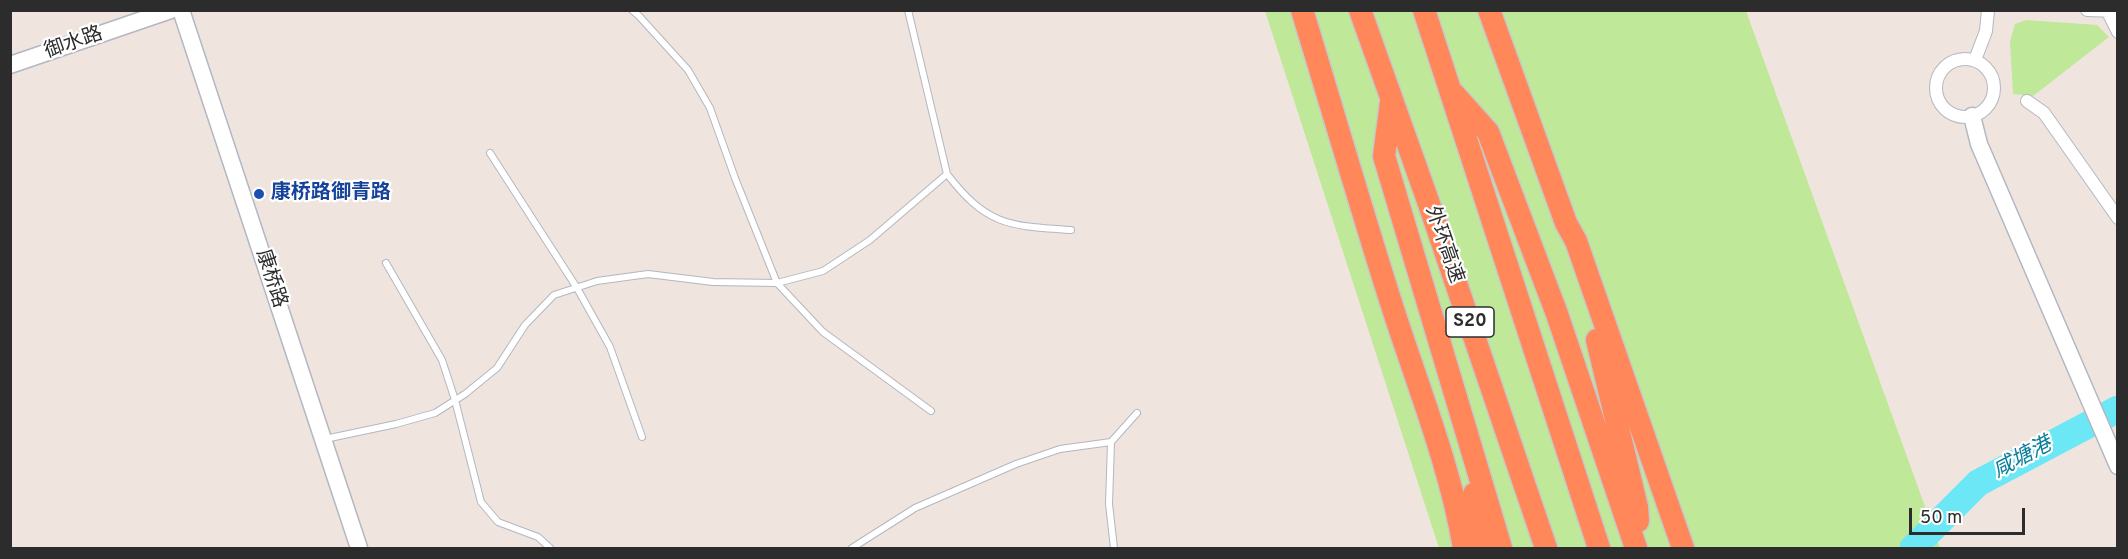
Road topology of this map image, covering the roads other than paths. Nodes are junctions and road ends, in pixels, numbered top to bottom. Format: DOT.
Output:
graph roads {
  1 [pos="171,10"];
  2 [pos="181,10"];
  3 [pos="632,10"];
  4 [pos="908,10"];
  5 [pos="1302,10"];
  6 [pos="1360,10"];
  7 [pos="1424,10"];
  8 [pos="1489,10"];
  9 [pos="1988,10"];
  10 [pos="2087,10"];
  11 [pos="2113,11"];
  12 [pos="2118,32"];
  13 [pos="1975,60"];
  14 [pos="10,65"];
  15 [pos="1449,88"];
  16 [pos="1391,97"];
  17 [pos="2027,101"];
  18 [pos="1972,116"];
  19 [pos="489,153"];
  20 [pos="947,174"];
  21 [pos="2118,218"];
  22 [pos="1566,222"];
  23 [pos="1071,230"];
  24 [pos="386,263"];
  25 [pos="777,283"];
  26 [pos="577,288"];
  27 [pos="455,400"];
  28 [pos="931,411"];
  29 [pos="1137,413"];
  30 [pos="642,436"];
  31 [pos="323,439"];
  32 [pos="1111,442"];
  33 [pos="1470,450"];
  34 [pos="2116,462"];
  35 [pos="1465,542"];
  36 [pos="359,549"];
  37 [pos="550,549"];
  38 [pos="852,549"];
  39 [pos="1114,549"];
  40 [pos="1479,549"];
  41 [pos="1501,549"];
  42 [pos="1546,549"];
  43 [pos="1599,549"];
  44 [pos="1637,549"];
  45 [pos="1683,549"];
  1 -- 14 [label="main road, 御水路"];
  2 -- 31 [label="main road, 康桥路"];
  3 -- 25 [label="lane"];
  4 -- 20 [label="lane"];
  5 -- 35 [label="highway"];
  6 -- 16 [label="highway, 外环高速 / S20"];
  7 -- 15 [label="highway, S20"];
  8 -- 22 [label="highway"];
  9 -- 13 [label="street"];
  10 -- 11 [label="street"];
  11 -- 12 [label="street"];
  13 -- 18 [label="street"];
  13 -- 18 [label="street"];
  15 -- 43 [label="highway, S20"];
  15 -- 44 [label="highway"];
  16 -- 33 [label="highway"];
  16 -- 42 [label="highway, 外环高速 / S20"];
  17 -- 21 [label="street"];
  18 -- 34 [label="main road"];
  19 -- 26 [label="lane"];
  20 -- 23 [label="lane"];
  20 -- 25 [label="lane"];
  22 -- 44 [label="highway"];
  22 -- 45 [label="highway"];
  24 -- 27 [label="lane"];
  25 -- 26 [label="lane"];
  25 -- 28 [label="lane"];
  26 -- 27 [label="lane"];
  26 -- 30 [label="lane"];
  27 -- 31 [label="lane"];
  27 -- 37 [label="lane"];
  29 -- 32 [label="lane"];
  31 -- 36 [label="main road, 康桥路"];
  32 -- 38 [label="lane"];
  32 -- 39 [label="lane"];
  33 -- 40 [label="highway"];
  33 -- 41 [label="highway"];
}
